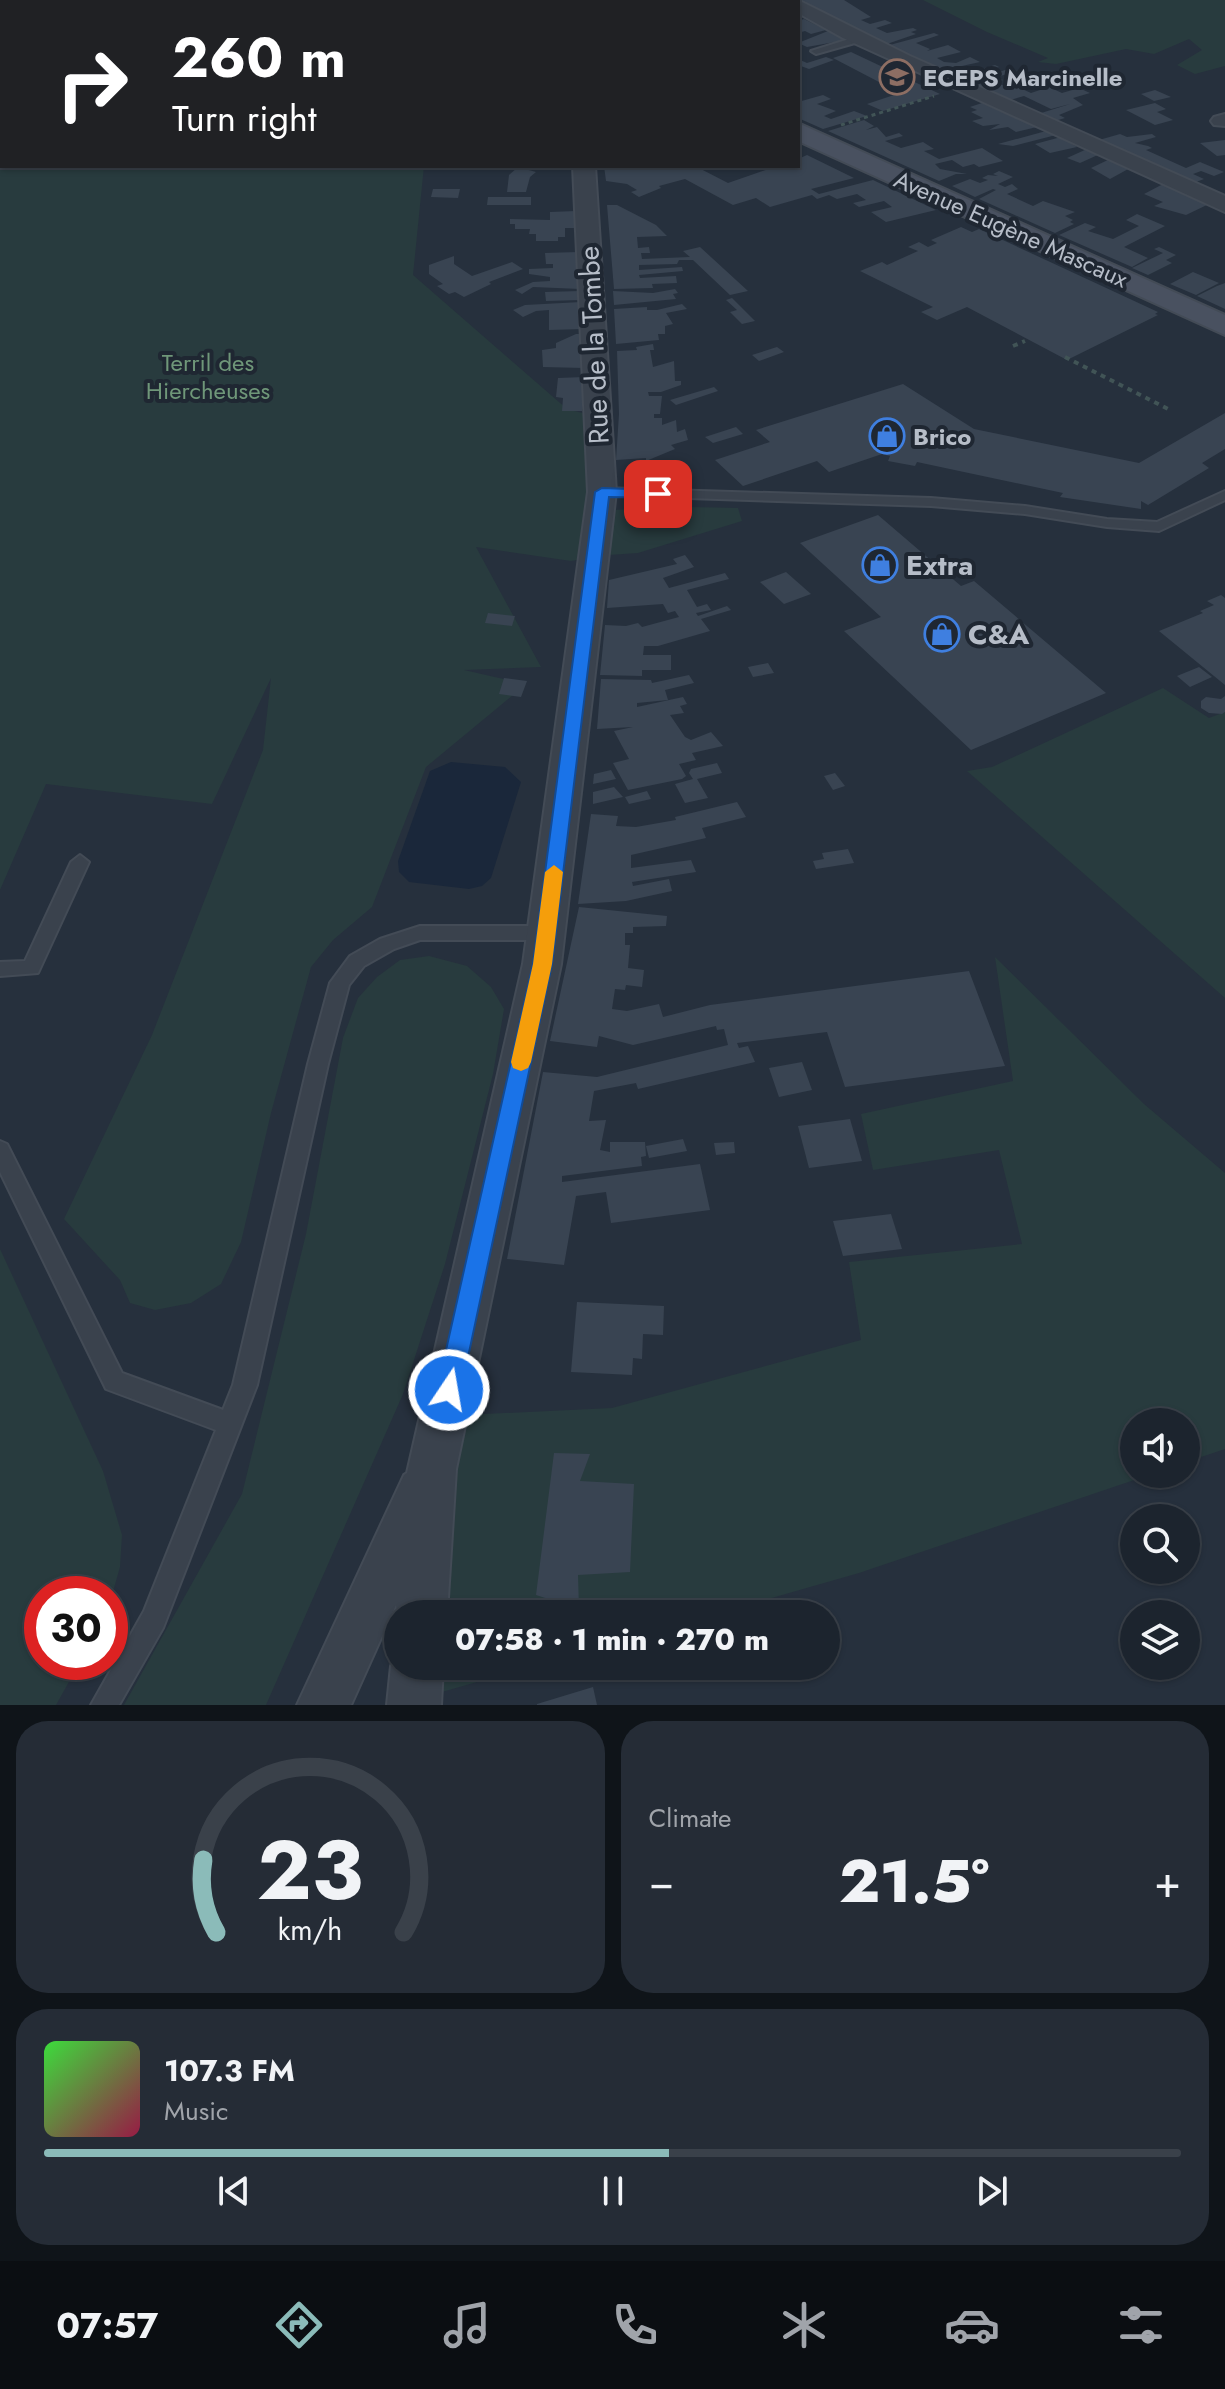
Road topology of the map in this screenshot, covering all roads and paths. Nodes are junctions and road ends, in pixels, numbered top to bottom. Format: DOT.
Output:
graph roads {
  1 [pos="800,7"];
  2 [pos="859,39"];
  3 [pos="816,51"];
  4 [pos="962,88"];
  5 [pos="802,133"];
  6 [pos="584,168"];
  7 [pos="1219,197"];
  8 [pos="1225,326"];
  9 [pos="1025,341"];
  10 [pos="1013,346"];
  11 [pos="1065,357"];
  12 [pos="1170,410"];
  13 [pos="602,492"];
  14 [pos="1225,495"];
  15 [pos="80,862"];
  16 [pos="546,933"];
  17 [pos="0,969"];
  18 [pos="0,1150"];
  19 [pos="230,1424"];
  20 [pos="432,1469"];
  21 [pos="422,1600"];
  22 [pos="416,1680"];
  23 [pos="104,1705"];
  24 [pos="324,1705"];
  25 [pos="414,1705"];
  1 -- 2 [label="street"];
  2 -- 3 [label="lane"];
  2 -- 4 [label="street"];
  4 -- 5 [label="path"];
  4 -- 7 [label="street"];
  5 -- 8 [label="main road, Avenue Eugène Mascaux"];
  6 -- 13 [label="street, Rue de la Tombe"];
  9 -- 10 [label="path"];
  11 -- 12 [label="path"];
  13 -- 14 [label="lane"];
  13 -- 16 [label="street, Rue de la Tombe"];
  15 -- 17 [label="lane"];
  16 -- 19 [label="lane"];
  16 -- 20 [label="street, Rue de la Tombe"];
  18 -- 19 [label="lane"];
  19 -- 23 [label="lane"];
  20 -- 21 [label="street, Rue de la Tombe"];
  20 -- 24 [label="street, Rue de la Tombe"];
  22 -- 25 [label="street"];
}
